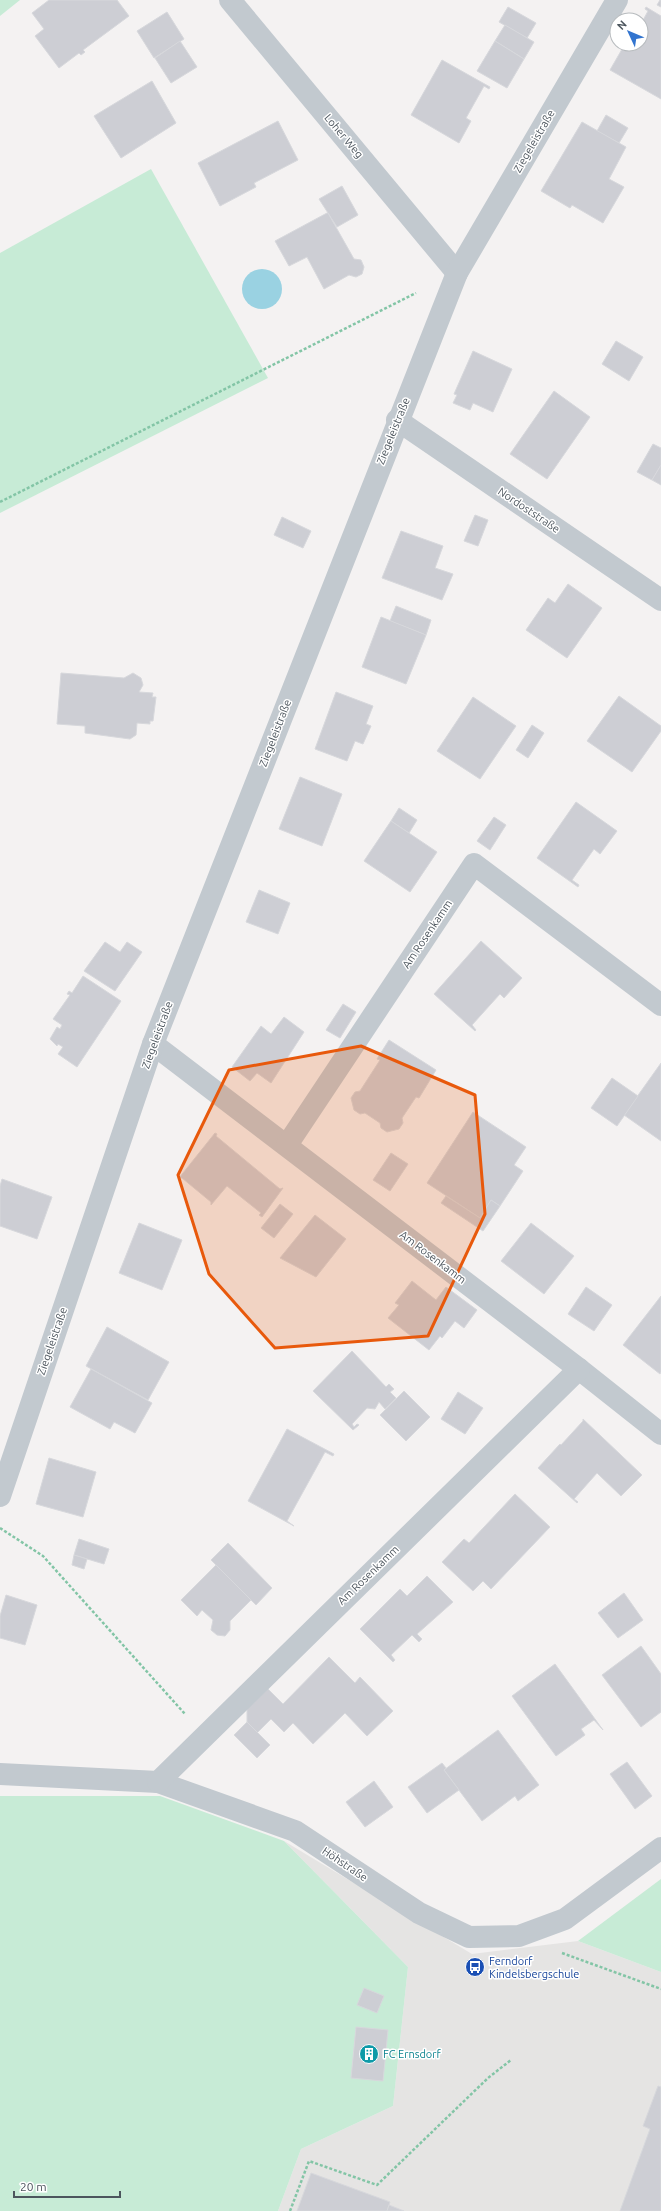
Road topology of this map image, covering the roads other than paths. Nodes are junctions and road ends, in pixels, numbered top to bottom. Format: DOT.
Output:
graph roads {
  1 [pos="230,0"];
  2 [pos="616,0"];
  3 [pos="457,273"];
  4 [pos="397,420"];
  5 [pos="661,600"];
  6 [pos="661,1005"];
  7 [pos="153,1044"];
  8 [pos="287,1145"];
  9 [pos="579,1369"];
  10 [pos="661,1434"];
  11 [pos="0,1496"];
  12 [pos="0,1774"];
  13 [pos="158,1782"];
  14 [pos="661,1848"];
  1 -- 3 [label="street, Loher Weg"];
  2 -- 3 [label="street, Ziegeleistraße"];
  3 -- 4 [label="street, Ziegeleistraße"];
  4 -- 5 [label="street, Nordoststraße"];
  4 -- 7 [label="street, Ziegeleistraße"];
  6 -- 8 [label="street, Am Rosenkamm"];
  7 -- 8 [label="street, Am Rosenkamm"];
  7 -- 11 [label="street, Ziegeleistraße"];
  8 -- 9 [label="street, Am Rosenkamm"];
  9 -- 10 [label="street, Am Rosenkamm"];
  9 -- 13 [label="street, Am Rosenkamm"];
  12 -- 13 [label="street, Höhstraße"];
  13 -- 14 [label="street, Höhstraße"];
}
